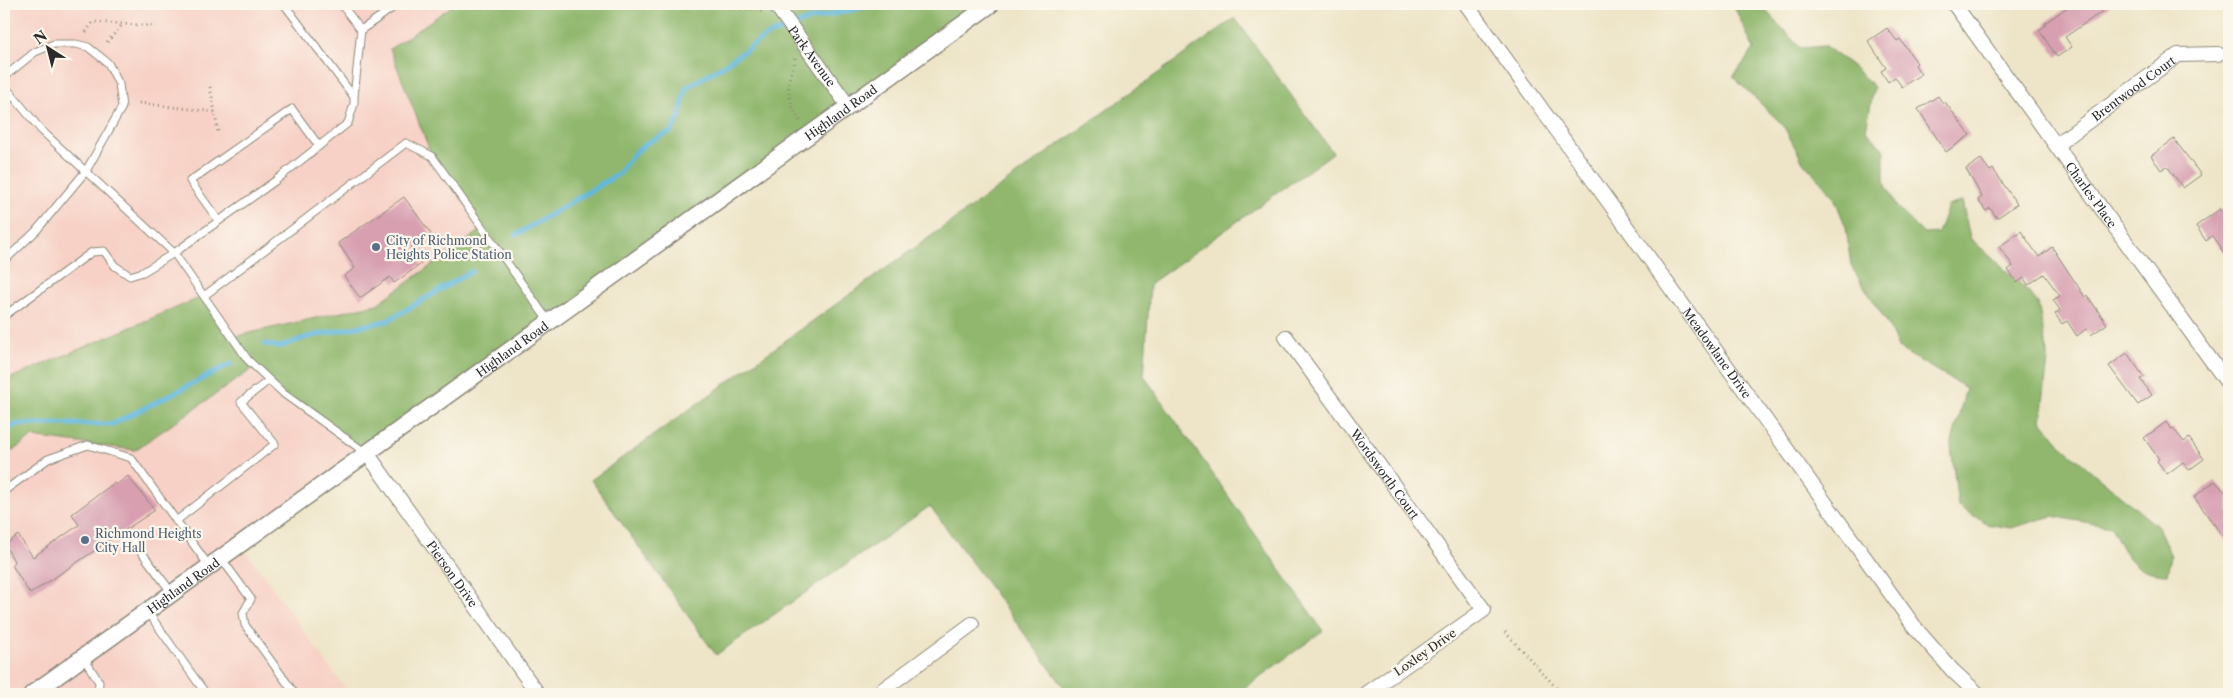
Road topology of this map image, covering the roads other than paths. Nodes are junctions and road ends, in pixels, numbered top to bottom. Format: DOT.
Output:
graph roads {
  1 [pos="284,4"];
  2 [pos="341,4"];
  3 [pos="398,4"];
  4 [pos="775,4"];
  5 [pos="991,4"];
  6 [pos="1466,4"];
  7 [pos="1954,4"];
  8 [pos="361,30"];
  9 [pos="2218,54"];
  10 [pos="4,77"];
  11 [pos="4,85"];
  12 [pos="354,97"];
  13 [pos="849,107"];
  14 [pos="2056,145"];
  15 [pos="319,146"];
  16 [pos="86,171"];
  17 [pos="218,220"];
  18 [pos="174,252"];
  19 [pos="4,261"];
  20 [pos="204,296"];
  21 [pos="4,316"];
  22 [pos="549,322"];
  23 [pos="1286,337"];
  24 [pos="269,380"];
  25 [pos="2229,385"];
  26 [pos="367,453"];
  27 [pos="4,490"];
  28 [pos="176,521"];
  29 [pos="131,538"];
  30 [pos="215,562"];
  31 [pos="172,593"];
  32 [pos="1484,610"];
  33 [pos="147,611"];
  34 [pos="972,624"];
  35 [pos="83,657"];
  36 [pos="32,694"];
  37 [pos="98,694"];
  38 [pos="206,694"];
  39 [pos="295,694"];
  40 [pos="538,694"];
  41 [pos="877,694"];
  42 [pos="1365,694"];
  43 [pos="1978,694"];
  1 -- 12 [label="lane"];
  2 -- 8 [label="lane"];
  3 -- 8 [label="lane"];
  4 -- 13 [label="street, Park Avenue"];
  5 -- 13 [label="street, Highland Road"];
  6 -- 43 [label="street, Meadowlane Drive"];
  7 -- 14 [label="street, Charles Place"];
  8 -- 12 [label="lane"];
  9 -- 14 [label="street, Brentwood Court"];
  10 -- 16 [label="lane"];
  11 -- 16 [label="lane"];
  12 -- 15 [label="lane"];
  13 -- 22 [label="street, Highland Road"];
  14 -- 25 [label="street, Charles Place"];
  15 -- 17 [label="lane"];
  15 -- 17 [label="lane"];
  16 -- 18 [label="lane"];
  16 -- 19 [label="lane"];
  17 -- 18 [label="lane"];
  18 -- 20 [label="lane"];
  18 -- 21 [label="lane"];
  20 -- 22 [label="lane"];
  20 -- 24 [label="lane"];
  22 -- 26 [label="street, Highland Road"];
  23 -- 32 [label="street, Wordsworth Court"];
  24 -- 26 [label="lane"];
  24 -- 28 [label="lane"];
  26 -- 30 [label="street, Highland Road"];
  26 -- 40 [label="street, Pierson Drive"];
  27 -- 28 [label="lane"];
  28 -- 30 [label="lane"];
  29 -- 31 [label="lane"];
  30 -- 31 [label="street, Highland Road"];
  30 -- 39 [label="lane"];
  31 -- 33 [label="street, Highland Road"];
  32 -- 42 [label="street, Loxley Drive"];
  33 -- 35 [label="street, Highland Road"];
  33 -- 38 [label="lane"];
  34 -- 41 [label="street"];
  35 -- 36 [label="street, Highland Road"];
  35 -- 37 [label="lane"];
}
